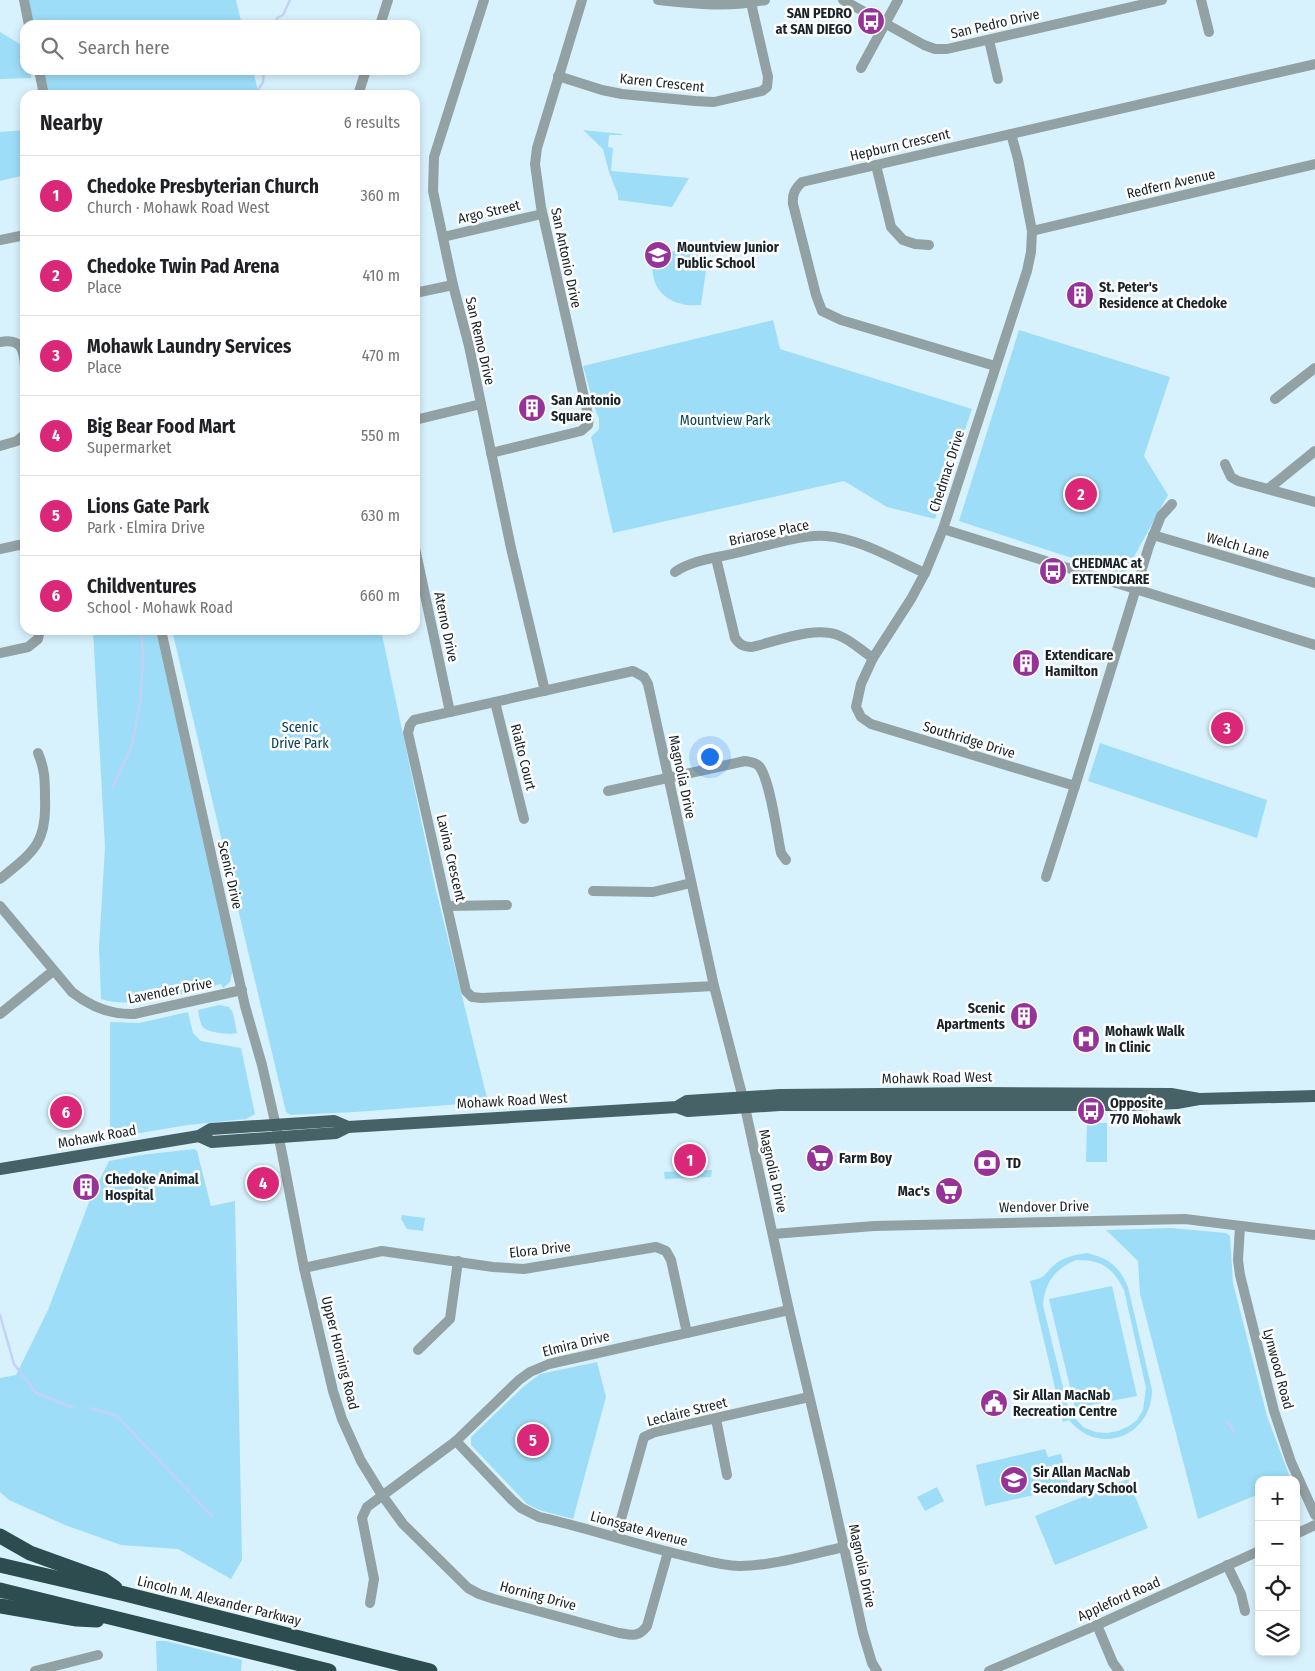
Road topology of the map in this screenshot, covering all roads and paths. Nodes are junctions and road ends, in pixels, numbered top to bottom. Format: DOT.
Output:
graph roads {
  1 [pos="24,0"];
  2 [pos="388,0"];
  3 [pos="484,0"];
  4 [pos="582,0"];
  5 [pos="658,0"];
  6 [pos="662,0"];
  7 [pos="765,0"];
  8 [pos="843,0"];
  9 [pos="898,0"];
  10 [pos="1162,0"];
  11 [pos="1201,0"];
  12 [pos="751,3"];
  13 [pos="28,20"];
  14 [pos="382,20"];
  15 [pos="885,23"];
  16 [pos="1209,32"];
  17 [pos="989,40"];
  18 [pos="1315,64"];
  19 [pos="861,68"];
  20 [pos="40,75"];
  21 [pos="364,75"];
  22 [pos="558,76"];
  23 [pos="998,79"];
  24 [pos="43,90"];
  25 [pos="360,90"];
  26 [pos="1011,134"];
  27 [pos="1315,164"];
  28 [pos="876,165"];
  29 [pos="542,214"];
  30 [pos="1032,230"];
  31 [pos="20,236"];
  32 [pos="443,236"];
  33 [pos="0,240"];
  34 [pos="929,245"];
  35 [pos="453,285"];
  36 [pos="420,292"];
  37 [pos="0,342"];
  38 [pos="20,347"];
  39 [pos="995,366"];
  40 [pos="1315,368"];
  41 [pos="1275,400"];
  42 [pos="481,404"];
  43 [pos="420,419"];
  44 [pos="20,438"];
  45 [pos="0,446"];
  46 [pos="1315,451"];
  47 [pos="492,453"];
  48 [pos="1225,464"];
  49 [pos="1268,489"];
  50 [pos="1315,502"];
  51 [pos="1172,504"];
  52 [pos="944,529"];
  53 [pos="1153,535"];
  54 [pos="20,545"];
  55 [pos="0,550"];
  56 [pos="716,558"];
  57 [pos="420,571"];
  58 [pos="675,572"];
  59 [pos="925,573"];
  60 [pos="1315,583"];
  61 [pos="1135,589"];
  62 [pos="39,635"];
  63 [pos="162,635"];
  64 [pos="1315,645"];
  65 [pos="0,654"];
  66 [pos="872,658"];
  67 [pos="644,677"];
  68 [pos="545,691"];
  69 [pos="495,702"];
  70 [pos="450,712"];
  71 [pos="38,753"];
  72 [pos="668,778"];
  73 [pos="1075,786"];
  74 [pos="608,791"];
  75 [pos="524,819"];
  76 [pos="786,860"];
  77 [pos="1046,878"];
  78 [pos="0,879"];
  79 [pos="691,883"];
  80 [pos="593,891"];
  81 [pos="0,906"];
  82 [pos="448,906"];
  83 [pos="508,906"];
  84 [pos="53,971"];
  85 [pos="714,986"];
  86 [pos="242,990"];
  87 [pos="0,1014"];
  88 [pos="981,1093"];
  89 [pos="1313,1097"];
  90 [pos="1199,1099"];
  91 [pos="744,1103"];
  92 [pos="965,1106"];
  93 [pos="275,1124"];
  94 [pos="348,1127"];
  95 [pos="199,1136"];
  96 [pos="278,1137"];
  97 [pos="0,1169"];
  98 [pos="1240,1226"];
  99 [pos="773,1234"];
  100 [pos="1315,1235"];
  101 [pos="458,1261"];
  102 [pos="304,1268"];
  103 [pos="789,1310"];
  104 [pos="687,1332"];
  105 [pos="418,1350"];
  106 [pos="809,1397"];
  107 [pos="716,1418"];
  108 [pos="456,1441"];
  109 [pos="728,1475"];
  110 [pos="382,1495"];
  111 [pos="1315,1515"];
  112 [pos="1315,1525"];
  113 [pos="1300,1532"];
  114 [pos="0,1536"];
  115 [pos="616,1537"];
  116 [pos="844,1547"];
  117 [pos="668,1552"];
  118 [pos="1255,1553"];
  119 [pos="0,1565"];
  120 [pos="1227,1565"];
  121 [pos="0,1590"];
  122 [pos="125,1594"];
  123 [pos="370,1603"];
  124 [pos="0,1606"];
  125 [pos="1245,1611"];
  126 [pos="130,1622"];
  127 [pos="1098,1625"];
  128 [pos="98,1655"];
  129 [pos="35,1671"];
  130 [pos="329,1671"];
  131 [pos="430,1671"];
  132 [pos="877,1671"];
  133 [pos="989,1671"];
  134 [pos="1119,1671"];
  1 -- 13 [label="street"];
  2 -- 14 [label="street"];
  3 -- 32 [label="street, San Remo Drive"];
  4 -- 22 [label="street, San Antonio Drive"];
  5 -- 6 [label="street"];
  6 -- 12 [label="street"];
  7 -- 12 [label="street"];
  8 -- 15 [label="street, San Pedro Drive"];
  9 -- 15 [label="street"];
  10 -- 17 [label="street, San Pedro Drive"];
  11 -- 16 [label="street"];
  12 -- 22 [label="street, Karen Crescent"];
  15 -- 17 [label="street, San Pedro Drive"];
  15 -- 19 [label="street"];
  17 -- 23 [label="street"];
  18 -- 26 [label="street, Hepburn Crescent"];
  20 -- 24 [label="street"];
  21 -- 25 [label="street"];
  22 -- 29 [label="street, San Antonio Drive"];
  26 -- 28 [label="street, Hepburn Crescent"];
  26 -- 30 [label="street, Chedmac Drive"];
  27 -- 30 [label="street, Redfern Avenue"];
  28 -- 34 [label="street"];
  28 -- 39 [label="street, Hepburn Crescent"];
  29 -- 32 [label="street, Argo Street"];
  29 -- 47 [label="street, San Antonio Drive"];
  30 -- 39 [label="street, Chedmac Drive"];
  31 -- 33 [label="street"];
  32 -- 35 [label="street, San Remo Drive"];
  35 -- 36 [label="street"];
  35 -- 42 [label="street, San Remo Drive"];
  37 -- 38 [label="street"];
  39 -- 52 [label="street, Chedmac Drive"];
  40 -- 41 [label="street"];
  42 -- 43 [label="street"];
  42 -- 47 [label="street, San Remo Drive"];
  44 -- 45 [label="street"];
  46 -- 49 [label="street"];
  47 -- 68 [label="street, San Remo Drive"];
  48 -- 49 [label="street"];
  49 -- 50 [label="street"];
  51 -- 53 [label="street"];
  52 -- 59 [label="street, Southridge Drive"];
  52 -- 61 [label="street, Chedmac Drive"];
  53 -- 60 [label="street, Welch Lane"];
  53 -- 61 [label="street"];
  54 -- 55 [label="street"];
  56 -- 58 [label="street, Briarose Place"];
  56 -- 59 [label="street, Briarose Place"];
  56 -- 66 [label="street"];
  57 -- 70 [label="street, Aterno Drive"];
  59 -- 66 [label="street, Southridge Drive"];
  61 -- 64 [label="street, Chedmac Drive"];
  61 -- 73 [label="street"];
  62 -- 65 [label="street"];
  63 -- 86 [label="street, Scenic Drive"];
  66 -- 73 [label="street, Southridge Drive"];
  67 -- 68 [label="street, Lavina Crescent"];
  67 -- 72 [label="street, Magnolia Drive"];
  68 -- 69 [label="street, Lavina Crescent"];
  69 -- 70 [label="street, Lavina Crescent"];
  69 -- 75 [label="street, Rialto Court"];
  70 -- 82 [label="street, Lavina Crescent"];
  71 -- 78 [label="street"];
  72 -- 74 [label="street"];
  72 -- 76 [label="street"];
  72 -- 79 [label="street, Magnolia Drive"];
  73 -- 77 [label="street"];
  79 -- 80 [label="street"];
  79 -- 85 [label="street, Magnolia Drive"];
  81 -- 84 [label="street, Lavender Drive"];
  82 -- 83 [label="street"];
  82 -- 85 [label="street, Lavina Crescent"];
  84 -- 86 [label="street, Lavender Drive"];
  84 -- 87 [label="street"];
  85 -- 91 [label="street, Magnolia Drive"];
  86 -- 93 [label="street, Scenic Drive"];
  88 -- 90 [label="main road, Mohawk Road West"];
  88 -- 91 [label="main road, Mohawk Road West"];
  88 -- 92 [label="main road"];
  89 -- 90 [label="main road, Mohawk Road West"];
  90 -- 92 [label="main road, Mohawk Road West"];
  91 -- 92 [label="main road, Mohawk Road West"];
  91 -- 94 [label="main road, Mohawk Road West"];
  91 -- 99 [label="street, Magnolia Drive"];
  93 -- 94 [label="main road, Mohawk Road West"];
  93 -- 95 [label="main road, Mohawk Road"];
  93 -- 96 [label="street, Upper Horning Road"];
  94 -- 96 [label="main road, Mohawk Road West"];
  95 -- 96 [label="main road, Mohawk Road"];
  95 -- 97 [label="main road, Mohawk Road"];
  96 -- 102 [label="street, Upper Horning Road"];
  98 -- 99 [label="street, Wendover Drive"];
  98 -- 100 [label="street, Wendover Drive"];
  98 -- 111 [label="street, Lynwood Road"];
  99 -- 103 [label="street, Magnolia Drive"];
  101 -- 102 [label="street, Elora Drive"];
  101 -- 104 [label="street, Elora Drive"];
  101 -- 105 [label="street"];
  102 -- 110 [label="street, Upper Horning Road"];
  103 -- 104 [label="street, Elmira Drive"];
  103 -- 106 [label="street, Magnolia Drive"];
  104 -- 108 [label="street, Elmira Drive"];
  106 -- 107 [label="street, Leclaire Street"];
  106 -- 116 [label="street, Magnolia Drive"];
  107 -- 109 [label="street"];
  107 -- 115 [label="street, Leclaire Street"];
  108 -- 110 [label="street, Elmira Drive"];
  108 -- 115 [label="street, Lionsgate Avenue"];
  110 -- 117 [label="street, Horning Drive"];
  110 -- 123 [label="street"];
  112 -- 113 [label="street"];
  114 -- 122 [label="highway"];
  115 -- 117 [label="street, Lionsgate Avenue"];
  116 -- 117 [label="street, Lionsgate Avenue"];
  116 -- 132 [label="street, Magnolia Drive"];
  118 -- 120 [label="street, Appleford Road"];
  119 -- 122 [label="highway, Lincoln M. Alexander Parkway"];
  120 -- 125 [label="street"];
  120 -- 127 [label="street, Appleford Road"];
  121 -- 126 [label="highway"];
  122 -- 131 [label="highway, Lincoln M. Alexander Parkway"];
  124 -- 126 [label="highway"];
  126 -- 130 [label="highway"];
  127 -- 133 [label="street, Appleford Road"];
  127 -- 134 [label="street"];
  128 -- 129 [label="street"];
}
